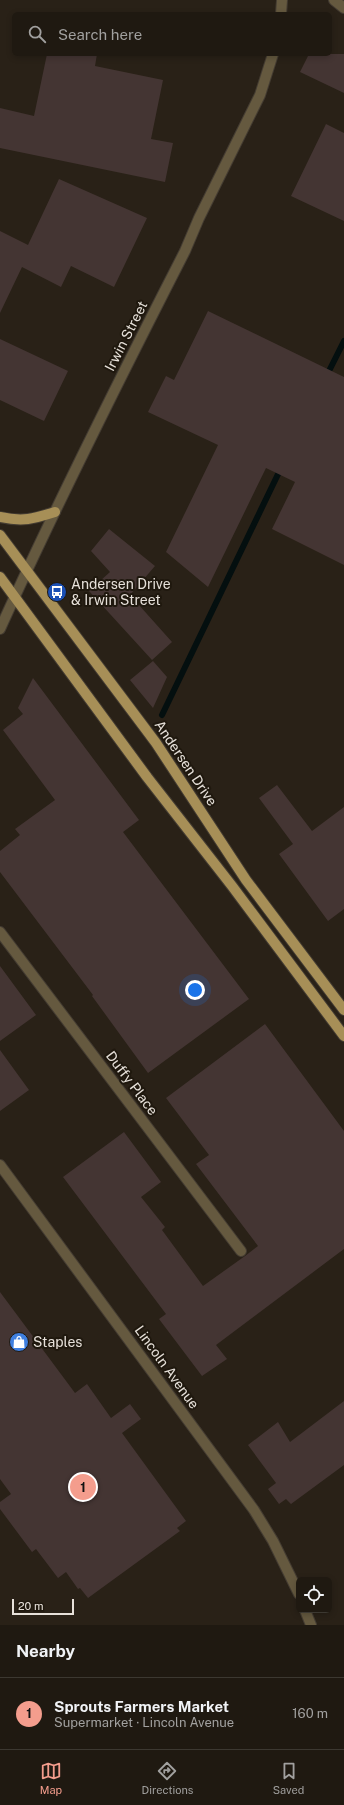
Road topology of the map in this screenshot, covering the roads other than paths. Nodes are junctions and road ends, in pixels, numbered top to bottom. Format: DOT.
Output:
graph roads {
  1 [pos="282,0"];
  2 [pos="334,0"];
  3 [pos="344,8"];
  4 [pos="281,12"];
  5 [pos="272,56"];
  6 [pos="55,512"];
  7 [pos="0,517"];
  8 [pos="0,535"];
  9 [pos="26,570"];
  10 [pos="0,577"];
  11 [pos="15,596"];
  12 [pos="0,629"];
  13 [pos="0,932"];
  14 [pos="344,1010"];
  15 [pos="344,1036"];
  16 [pos="0,1165"];
  17 [pos="241,1251"];
  18 [pos="296,1588"];
  19 [pos="306,1613"];
  20 [pos="310,1624"];
  1 -- 4 [label="street"];
  2 -- 3 [label="street"];
  5 -- 6 [label="street, Irwin Street"];
  6 -- 7 [label="main road"];
  6 -- 9 [label="street, Irwin Street"];
  8 -- 9 [label="main road, Andersen Drive"];
  9 -- 11 [label="street, Irwin Street"];
  9 -- 14 [label="main road, Andersen Drive"];
  10 -- 11 [label="main road"];
  11 -- 12 [label="street, Irwin Street"];
  11 -- 15 [label="main road"];
  13 -- 17 [label="street, Duffy Place"];
  16 -- 18 [label="street, Lincoln Avenue"];
  19 -- 20 [label="street"];
}
